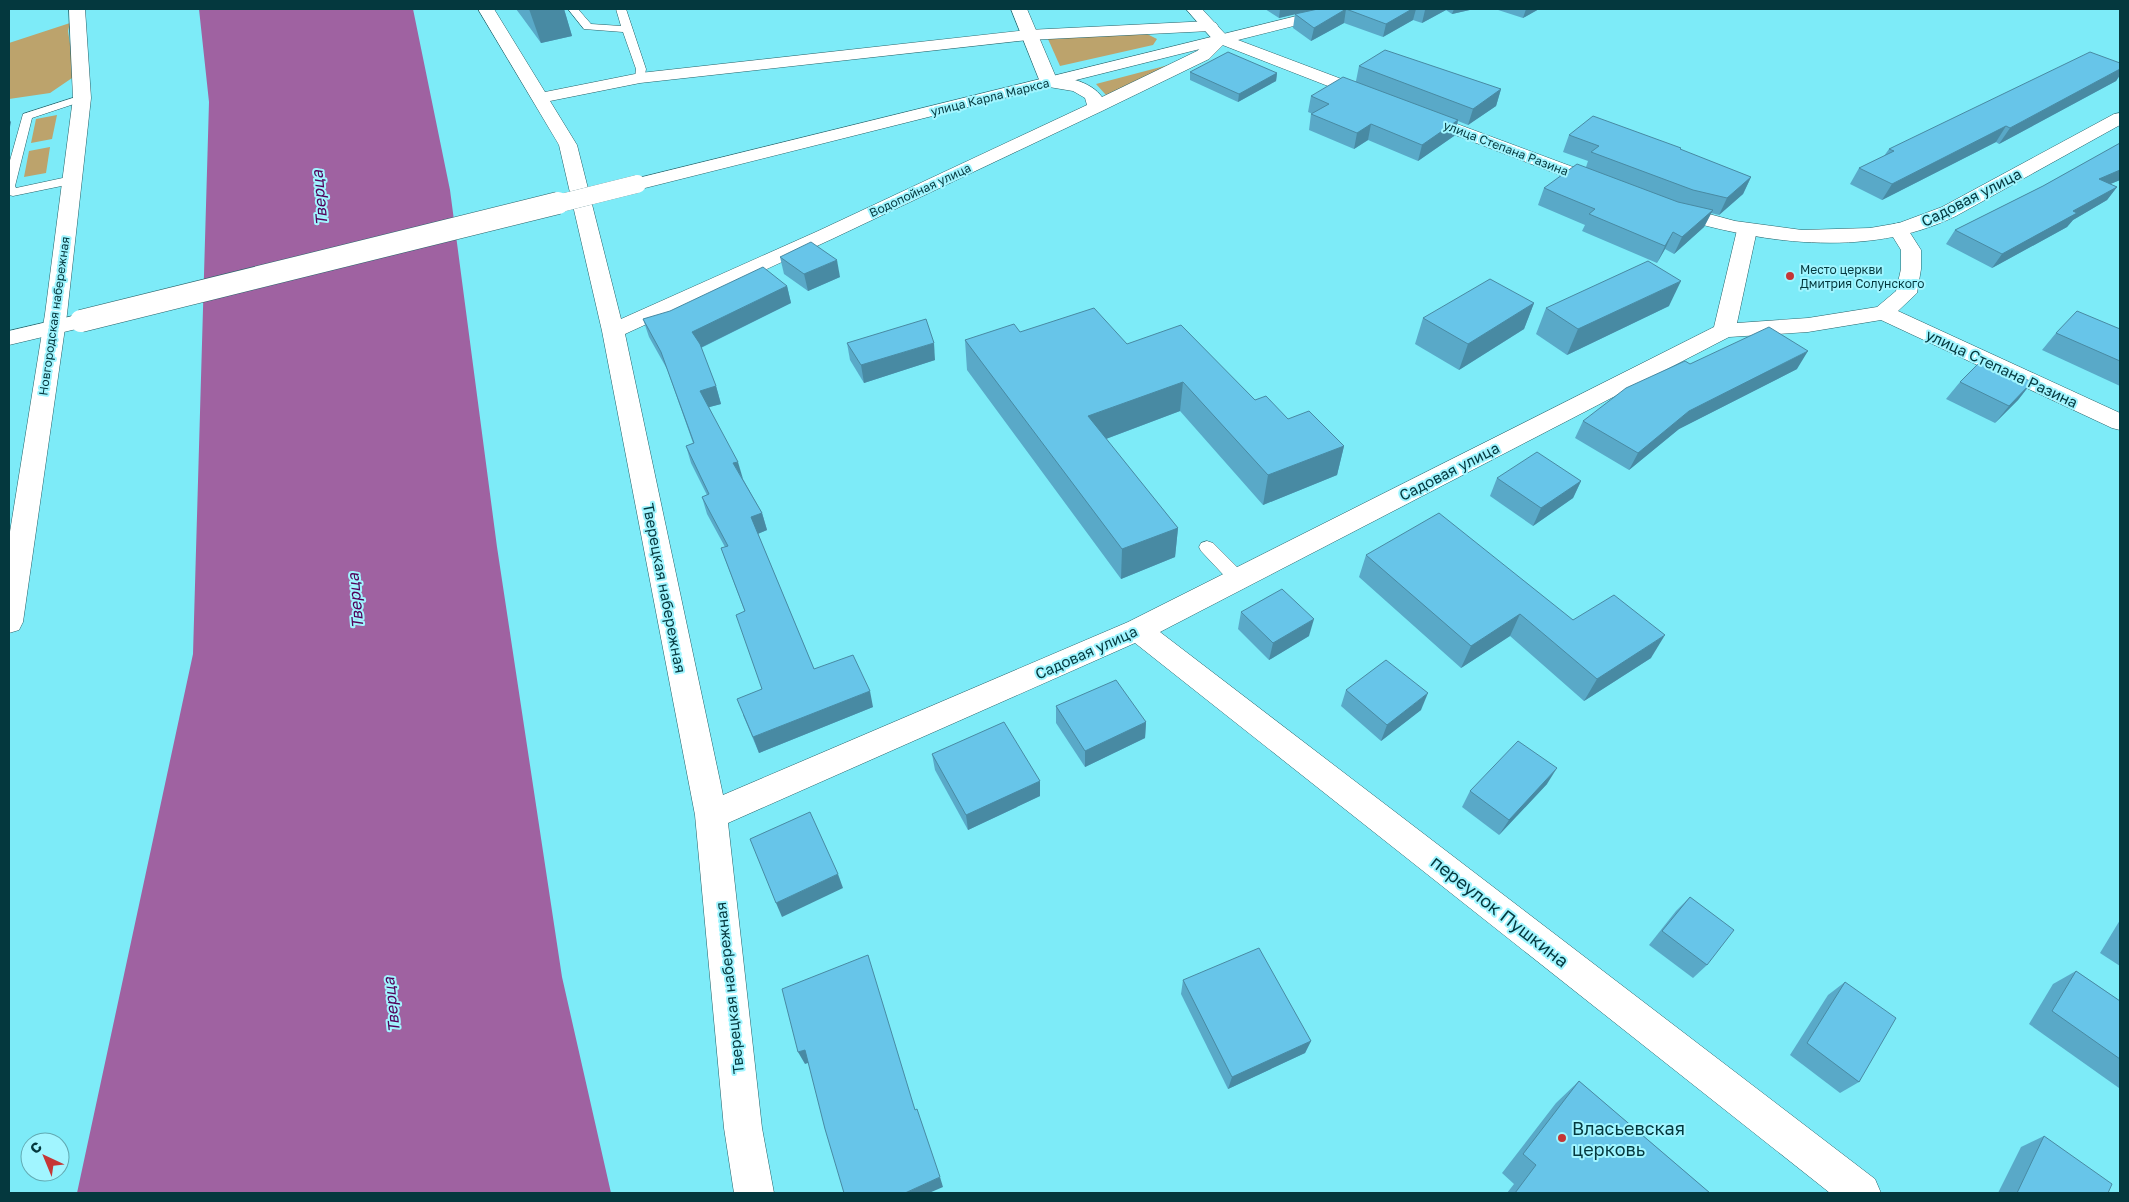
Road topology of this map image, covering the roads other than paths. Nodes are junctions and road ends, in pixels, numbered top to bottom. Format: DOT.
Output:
graph roads {
  1 [pos="77,9"];
  2 [pos="486,9"];
  3 [pos="573,9"];
  4 [pos="621,9"];
  5 [pos="1019,9"];
  6 [pos="1194,9"];
  7 [pos="1343,9"];
  8 [pos="628,29"];
  9 [pos="1216,32"];
  10 [pos="1028,35"];
  11 [pos="640,78"];
  12 [pos="1049,82"];
  13 [pos="82,98"];
  14 [pos="540,98"];
  15 [pos="1388,103"];
  16 [pos="1096,107"];
  17 [pos="1407,110"];
  18 [pos="2120,118"];
  19 [pos="72,180"];
  20 [pos="1620,191"];
  21 [pos="1657,205"];
  22 [pos="1898,229"];
  23 [pos="1747,230"];
  24 [pos="1884,313"];
  25 [pos="53,327"];
  26 [pos="613,331"];
  27 [pos="1724,331"];
  28 [pos="9,338"];
  29 [pos="2120,422"];
  30 [pos="1208,547"];
  31 [pos="1238,579"];
  32 [pos="9,622"];
  33 [pos="1138,630"];
  34 [pos="711,814"];
  35 [pos="754,1193"];
  36 [pos="1861,1193"];
  1 -- 13 [label="street, Новгородская набережная"];
  2 -- 14 [label="street, Тверецкая набережная"];
  3 -- 8 [label="lane"];
  4 -- 8 [label="lane"];
  5 -- 10 [label="street"];
  6 -- 9 [label="street"];
  7 -- 9 [label="street, улица Карла Маркса"];
  8 -- 11 [label="lane"];
  9 -- 10 [label="street, улица Карла Маркса"];
  9 -- 12 [label="street, улица Карла Маркса"];
  9 -- 15 [label="street"];
  9 -- 16 [label="street, Водопойная улица"];
  10 -- 11 [label="street, улица Карла Маркса"];
  10 -- 12 [label="street"];
  11 -- 14 [label="street, улица Карла Маркса"];
  12 -- 16 [label="street"];
  12 -- 25 [label="street, улица Карла Маркса, bridge"];
  13 -- 19 [label="street, Новгородская набережная"];
  13 -- 19 [label="lane"];
  14 -- 26 [label="street, Тверецкая набережная"];
  16 -- 26 [label="street, Водопойная улица"];
  17 -- 20 [label="street, улица Степана Разина"];
  18 -- 22 [label="street, Садовая улица"];
  19 -- 25 [label="street, Новгородская набережная"];
  21 -- 23 [label="street"];
  22 -- 23 [label="street, Садовая улица"];
  22 -- 24 [label="street"];
  23 -- 27 [label="street"];
  24 -- 27 [label="street"];
  24 -- 29 [label="street, улица Степана Разина"];
  25 -- 28 [label="street, улица Карла Маркса"];
  25 -- 32 [label="street, Новгородская набережная"];
  26 -- 34 [label="street, Тверецкая набережная"];
  27 -- 31 [label="street, Садовая улица"];
  30 -- 31 [label="lane"];
  31 -- 33 [label="street, Садовая улица"];
  33 -- 34 [label="street, Садовая улица"];
  33 -- 36 [label="street, переулок Пушкина"];
  34 -- 35 [label="street, Тверецкая набережная"];
}
